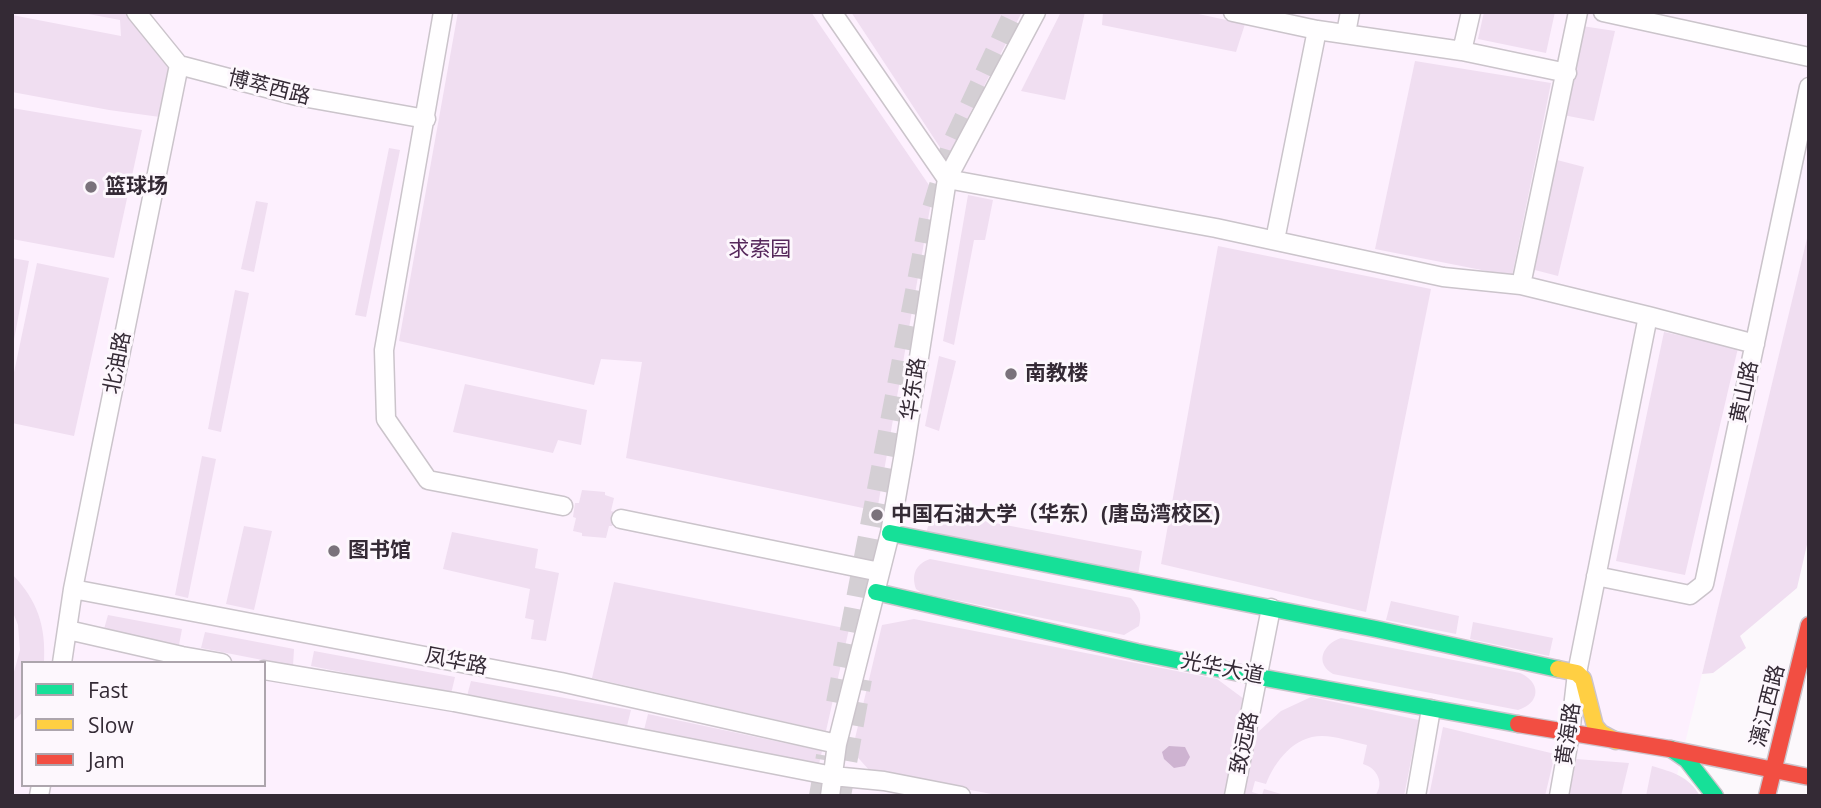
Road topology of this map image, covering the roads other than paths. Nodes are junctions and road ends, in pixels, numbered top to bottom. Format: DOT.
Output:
graph roads {
  1 [pos="136,12"];
  2 [pos="443,12"];
  3 [pos="832,12"];
  4 [pos="1036,12"];
  5 [pos="1233,12"];
  6 [pos="1350,12"];
  7 [pos="1471,12"];
  8 [pos="1578,12"];
  9 [pos="1603,12"];
  10 [pos="1317,30"];
  11 [pos="1346,33"];
  12 [pos="1462,51"];
  13 [pos="1809,57"];
  14 [pos="179,65"];
  15 [pos="1567,72"];
  16 [pos="1809,87"];
  17 [pos="426,119"];
  18 [pos="947,179"];
  19 [pos="1275,240"];
  20 [pos="1521,285"];
  21 [pos="1648,316"];
  22 [pos="1755,344"];
  23 [pos="563,506"];
  24 [pos="621,519"];
  25 [pos="890,533"];
  26 [pos="880,572"];
  27 [pos="1596,576"];
  28 [pos="74,589"];
  29 [pos="876,592"];
  30 [pos="1272,608"];
  31 [pos="1809,625"];
  32 [pos="68,630"];
  33 [pos="62,661"];
  34 [pos="211,661"];
  35 [pos="266,670"];
  36 [pos="1577,673"];
  37 [pos="1259,677"];
  38 [pos="1431,709"];
  39 [pos="1570,734"];
  40 [pos="1616,741"];
  41 [pos="837,744"];
  42 [pos="1670,749"];
  43 [pos="1774,769"];
  44 [pos="833,776"];
  45 [pos="1809,777"];
  46 [pos="830,796"];
  47 [pos="961,796"];
  48 [pos="1234,796"];
  49 [pos="1416,796"];
  50 [pos="1559,796"];
  51 [pos="1715,796"];
  52 [pos="1767,796"];
  1 -- 14 [label="street"];
  2 -- 17 [label="street"];
  3 -- 18 [label="street"];
  4 -- 18 [label="street, 华东路"];
  5 -- 10 [label="street"];
  6 -- 11 [label="street"];
  7 -- 12 [label="street"];
  8 -- 15 [label="street"];
  9 -- 13 [label="street"];
  10 -- 11 [label="street"];
  10 -- 19 [label="street"];
  11 -- 12 [label="street"];
  12 -- 15 [label="street"];
  14 -- 17 [label="street, 博萃西路"];
  14 -- 28 [label="street, 北油路"];
  15 -- 20 [label="street"];
  16 -- 22 [label="street, 黄山路"];
  17 -- 23 [label="street"];
  18 -- 19 [label="street"];
  18 -- 25 [label="street, 华东路"];
  19 -- 20 [label="street"];
  20 -- 21 [label="street"];
  21 -- 22 [label="street"];
  21 -- 27 [label="street, 黄海路"];
  22 -- 27 [label="street, 黄山路"];
  24 -- 26 [label="street"];
  25 -- 26 [label="street, 华东路"];
  25 -- 30 [label="street"];
  26 -- 29 [label="street, 华东路"];
  27 -- 36 [label="street, 黄海路"];
  28 -- 32 [label="street, 北油路"];
  28 -- 41 [label="street, 凤华路"];
  29 -- 37 [label="street, 光华大道"];
  29 -- 41 [label="street, 华东路"];
  30 -- 36 [label="street"];
  30 -- 37 [label="street, 致远路"];
  31 -- 43 [label="street, 漓江西路"];
  32 -- 33 [label="street, 北油路"];
  32 -- 34 [label="street"];
  35 -- 44 [label="street, 凤华路"];
  36 -- 39 [label="street, 黄海路"];
  36 -- 40 [label="street"];
  37 -- 38 [label="street, 光华大道"];
  37 -- 48 [label="street, 致远路"];
  38 -- 39 [label="street, 光华大道"];
  38 -- 49 [label="street"];
  39 -- 40 [label="street, 光华大道"];
  39 -- 50 [label="street, 黄海路"];
  40 -- 42 [label="street, 光华大道"];
  41 -- 44 [label="street, 华东路"];
  42 -- 43 [label="street, 光华大道"];
  42 -- 51 [label="street"];
  43 -- 45 [label="street, 光华大道"];
  43 -- 52 [label="street, 漓江西路"];
  44 -- 46 [label="street, 华东路"];
  44 -- 47 [label="street, 凤华路"];
}
